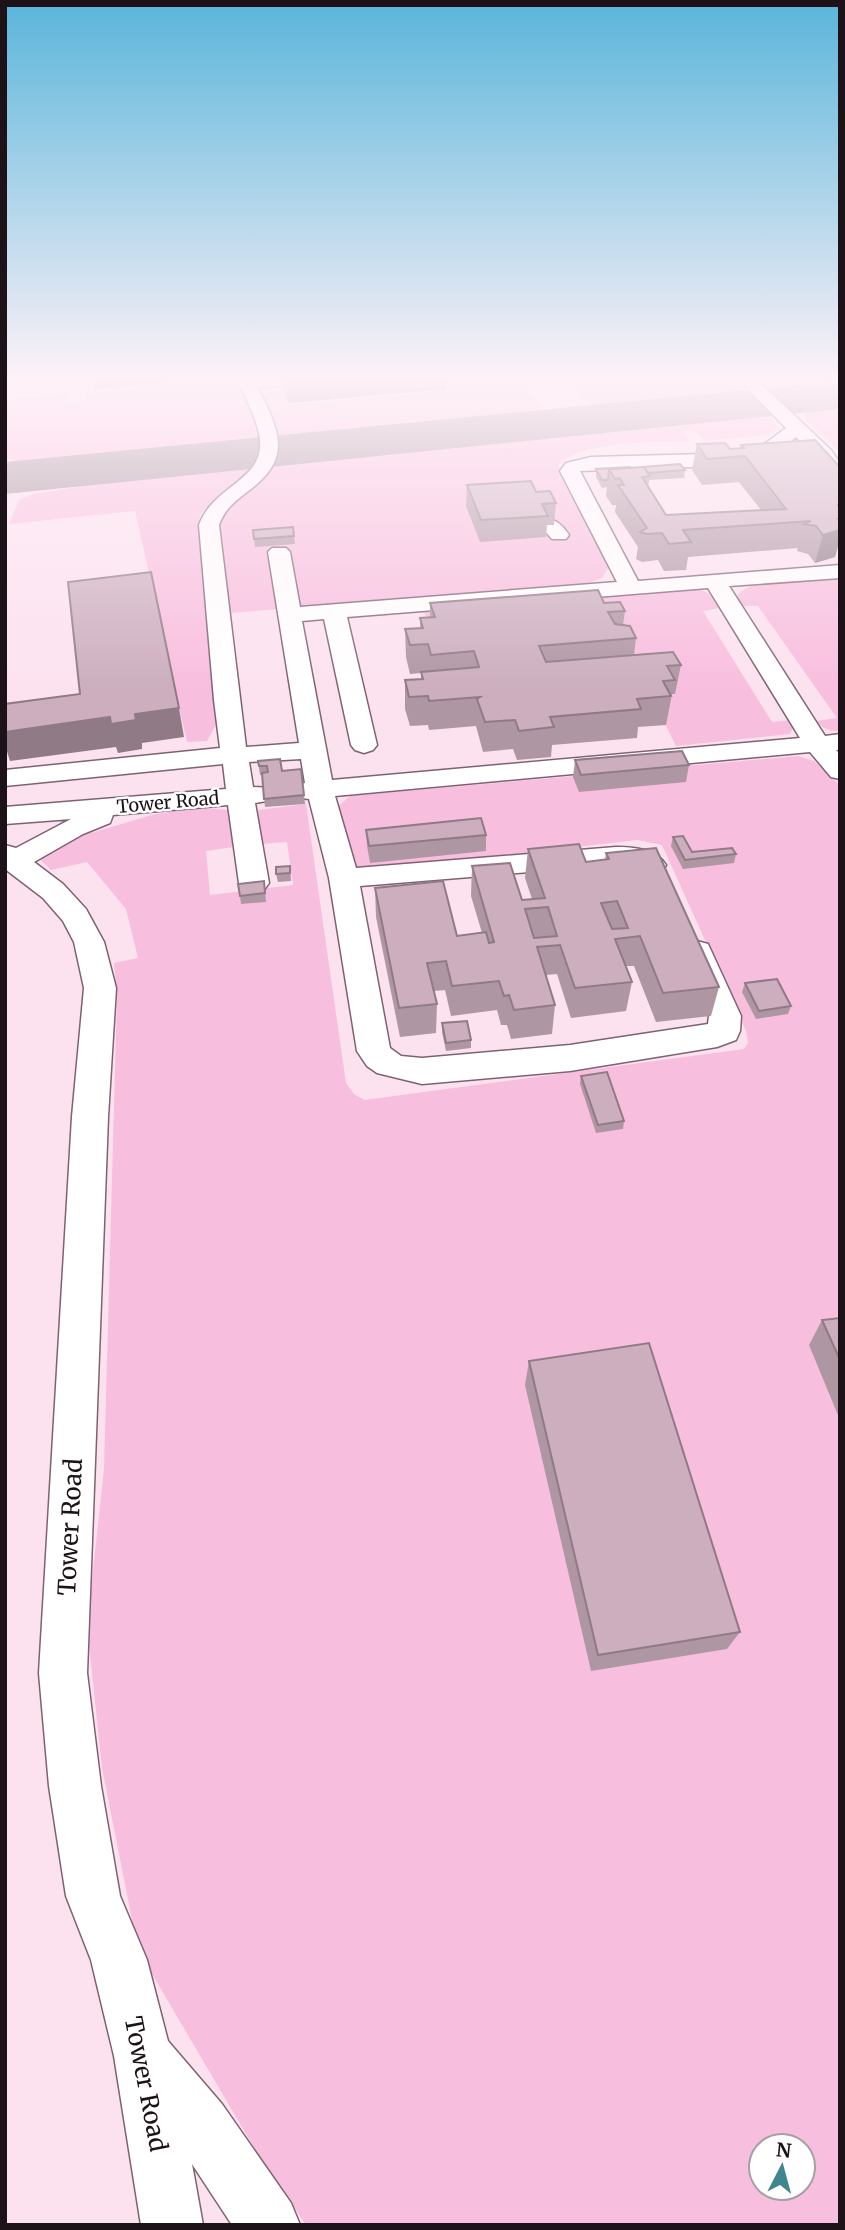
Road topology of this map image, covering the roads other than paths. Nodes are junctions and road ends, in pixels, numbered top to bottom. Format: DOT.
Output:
graph roads {
  1 [pos="250,481"];
  2 [pos="566,481"];
  3 [pos="279,552"];
  4 [pos="840,571"];
  5 [pos="715,581"];
  6 [pos="630,586"];
  7 [pos="334,611"];
  8 [pos="289,615"];
  9 [pos="829,743"];
  10 [pos="364,744"];
  11 [pos="313,750"];
  12 [pos="236,754"];
  13 [pos="840,771"];
  14 [pos="5,778"];
  15 [pos="312,790"];
  16 [pos="253,795"];
  17 [pos="128,806"];
  18 [pos="5,816"];
  19 [pos="11,857"];
  20 [pos="344,878"];
  21 [pos="254,883"];
  22 [pos="666,887"];
  23 [pos="683,922"];
  24 [pos="143,2056"];
  25 [pos="172,2225"];
  26 [pos="269,2225"];
  1 -- 12 [label="street"];
  2 -- 6 [label="street"];
  3 -- 8 [label="street"];
  4 -- 5 [label="street"];
  5 -- 6 [label="street"];
  5 -- 9 [label="street"];
  6 -- 7 [label="street"];
  7 -- 8 [label="street"];
  7 -- 10 [label="street"];
  8 -- 11 [label="street"];
  9 -- 13 [label="street"];
  9 -- 15 [label="street"];
  11 -- 12 [label="street"];
  11 -- 15 [label="street"];
  12 -- 14 [label="street"];
  12 -- 16 [label="street"];
  15 -- 20 [label="street"];
  16 -- 17 [label="street, Tower Road"];
  16 -- 21 [label="street, Tower Road"];
  17 -- 18 [label="street, Tower Road"];
  17 -- 19 [label="street"];
  19 -- 24 [label="street, Tower Road"];
  20 -- 22 [label="street"];
  20 -- 23 [label="street"];
  24 -- 25 [label="street, Tower Road"];
  24 -- 26 [label="street"];
}
